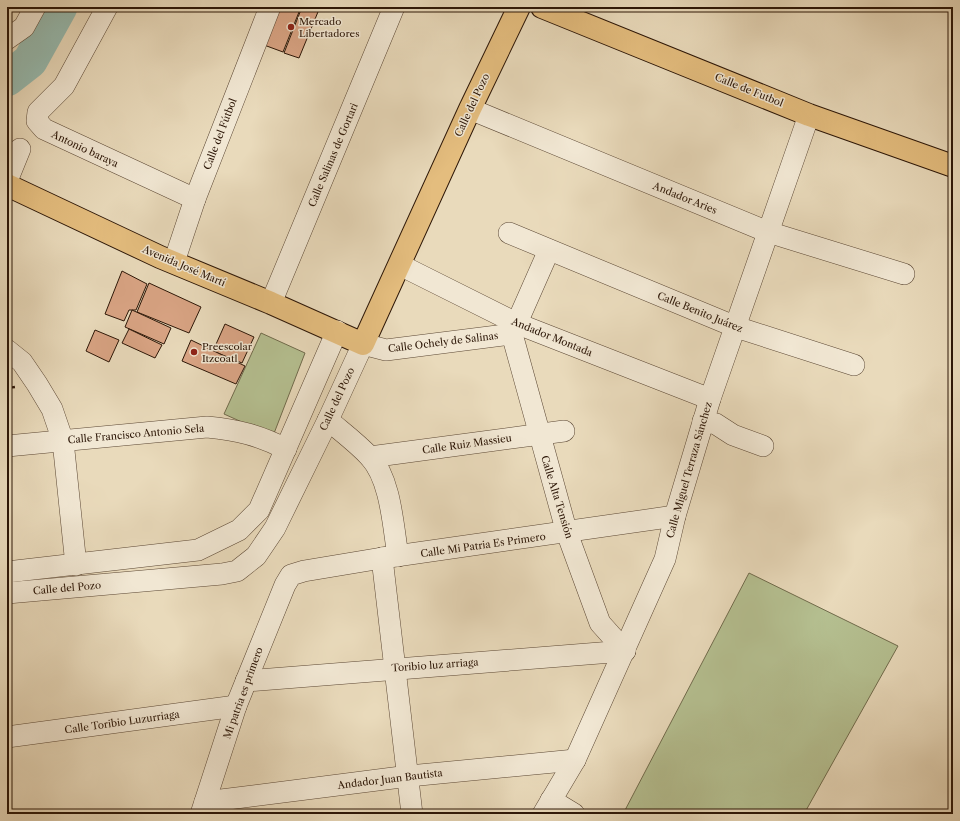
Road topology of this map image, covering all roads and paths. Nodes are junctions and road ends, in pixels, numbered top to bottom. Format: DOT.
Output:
graph roads {
  1 [pos="35,7"];
  2 [pos="107,7"];
  3 [pos="270,7"];
  4 [pos="394,7"];
  5 [pos="519,7"];
  6 [pos="546,8"];
  7 [pos="7,39"];
  8 [pos="470,109"];
  9 [pos="809,115"];
  10 [pos="20,149"];
  11 [pos="953,166"];
  12 [pos="7,181"];
  13 [pos="7,185"];
  14 [pos="195,199"];
  15 [pos="768,232"];
  16 [pos="509,234"];
  17 [pos="549,250"];
  18 [pos="174,262"];
  19 [pos="400,265"];
  20 [pos="904,274"];
  21 [pos="271,303"];
  22 [pos="736,327"];
  23 [pos="515,329"];
  24 [pos="337,331"];
  25 [pos="363,344"];
  26 [pos="7,350"];
  27 [pos="854,365"];
  28 [pos="710,399"];
  29 [pos="328,420"];
  30 [pos="703,421"];
  31 [pos="564,431"];
  32 [pos="538,434"];
  33 [pos="64,441"];
  34 [pos="7,446"];
  35 [pos="763,446"];
  36 [pos="286,449"];
  37 [pos="370,457"];
  38 [pos="675,516"];
  39 [pos="567,533"];
  40 [pos="390,557"];
  41 [pos="76,565"];
  42 [pos="7,572"];
  43 [pos="291,575"];
  44 [pos="7,594"];
  45 [pos="625,651"];
  46 [pos="396,668"];
  47 [pos="246,681"];
  48 [pos="236,706"];
  49 [pos="7,737"];
  50 [pos="574,760"];
  51 [pos="409,776"];
  52 [pos="547,807"];
  53 [pos="203,808"];
  54 [pos="412,814"];
  55 [pos="574,814"];
  1 -- 7 [label="street"];
  2 -- 14 [label="street, Antonio baraya"];
  3 -- 14 [label="street, Calle del Fútbol"];
  4 -- 21 [label="street, Calle Salinas de Gortari"];
  5 -- 8 [label="main road, Calle del Pozo"];
  6 -- 9 [label="main road, Calle de Futbol"];
  8 -- 15 [label="street, Andador Aries"];
  8 -- 19 [label="main road, Calle del Pozo"];
  9 -- 11 [label="main road, Calle de Futbol"];
  9 -- 15 [label="street, Calle Miguel Terraza Sánchez"];
  10 -- 12 [label="street"];
  13 -- 18 [label="main road, Avenida José Martí"];
  14 -- 18 [label="street, Calle del Fútbol"];
  15 -- 20 [label="street, Andador Aries"];
  15 -- 22 [label="street, Calle Miguel Terraza Sánchez"];
  16 -- 17 [label="street, Calle Benito Juárez"];
  17 -- 22 [label="street, Calle Benito Juárez"];
  17 -- 23 [label="street"];
  18 -- 21 [label="main road, Avenida José Martí"];
  19 -- 23 [label="street, Andador Montada"];
  19 -- 25 [label="main road, Calle del Pozo"];
  21 -- 24 [label="main road, Avenida José Martí"];
  22 -- 27 [label="street, Calle Benito Juárez"];
  22 -- 28 [label="street, Calle Miguel Terraza Sánchez"];
  23 -- 25 [label="street, Calle Ochely de Salinas"];
  23 -- 28 [label="street, Andador Montada"];
  23 -- 32 [label="street, Calle Alta Tensión"];
  24 -- 25 [label="main road, Avenida José Martí"];
  24 -- 36 [label="street"];
  25 -- 29 [label="street, Calle del Pozo"];
  26 -- 33 [label="street"];
  28 -- 30 [label="street, Calle Miguel Terraza Sánchez"];
  29 -- 37 [label="street"];
  29 -- 44 [label="street, Calle del Pozo"];
  30 -- 35 [label="street"];
  30 -- 38 [label="street, Calle Miguel Terraza Sánchez"];
  31 -- 32 [label="street, Calle Ruiz Massieu"];
  32 -- 37 [label="street, Calle Ruiz Massieu"];
  32 -- 39 [label="street, Calle Alta Tensión"];
  33 -- 34 [label="street, Calle Francisco Antonio Sela"];
  33 -- 36 [label="street, Calle Francisco Antonio Sela"];
  33 -- 41 [label="street"];
  36 -- 41 [label="street"];
  37 -- 40 [label="street"];
  38 -- 39 [label="street, Calle Mi Patria Es Primero"];
  38 -- 45 [label="street, Calle Miguel Terraza Sánchez"];
  39 -- 40 [label="street, Calle Mi Patria Es Primero"];
  39 -- 45 [label="street, Calle Alta Tensión"];
  40 -- 43 [label="street, Calle Mi Patria Es Primero"];
  40 -- 46 [label="street"];
  41 -- 42 [label="street"];
  43 -- 47 [label="street, Mi patria es primero"];
  45 -- 46 [label="street, Toribio luz arriaga"];
  45 -- 50 [label="street, Calle Miguel Terraza Sánchez"];
  46 -- 47 [label="street, Toribio luz arriaga"];
  46 -- 51 [label="street"];
  47 -- 48 [label="street, Mi patria es primero"];
  48 -- 49 [label="street, Calle Toribio Luzurriaga"];
  48 -- 53 [label="street, Mi patria es primero"];
  50 -- 51 [label="street, Andador Juan Bautista"];
  50 -- 52 [label="street, Calle Miguel Terraza Sánchez"];
  51 -- 53 [label="street, Andador Juan Bautista"];
  51 -- 54 [label="street"];
  52 -- 55 [label="street"];
}
